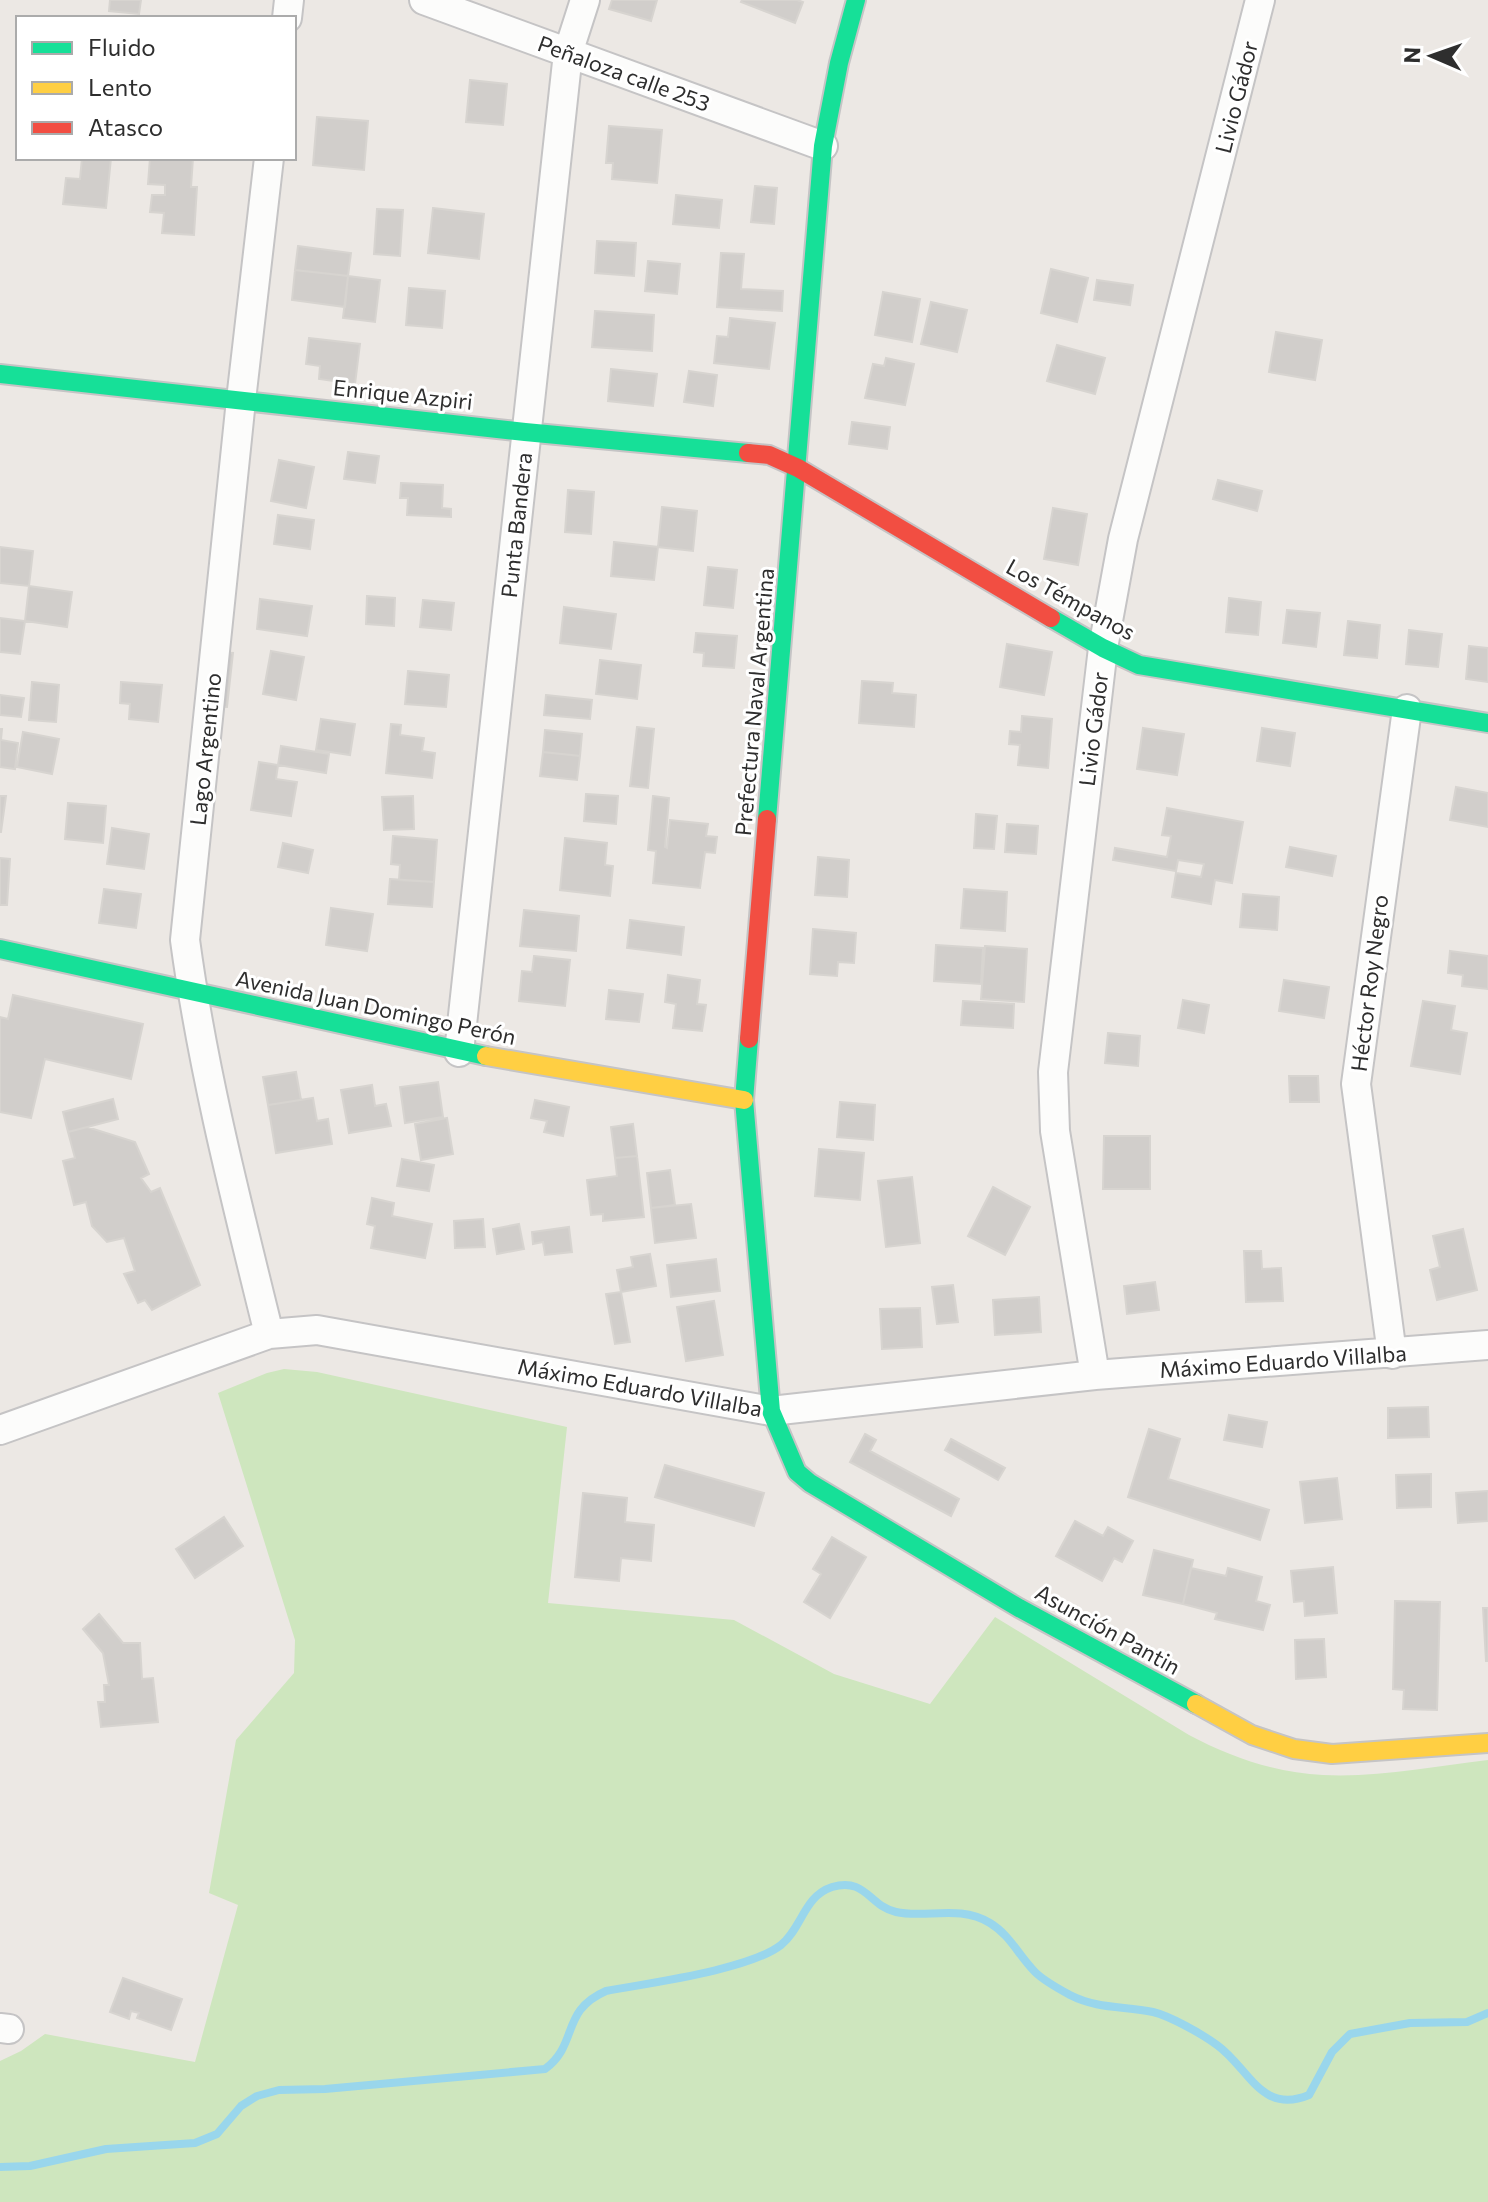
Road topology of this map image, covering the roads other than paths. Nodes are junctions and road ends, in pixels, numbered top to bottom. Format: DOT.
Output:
graph roads {
  1 [pos="424,0"];
  2 [pos="585,0"];
  3 [pos="856,0"];
  4 [pos="1260,0"];
  5 [pos="568,53"];
  6 [pos="823,146"];
  7 [pos="269,160"];
  8 [pos="0,374"];
  9 [pos="241,400"];
  10 [pos="525,432"];
  11 [pos="798,468"];
  12 [pos="1103,648"];
  13 [pos="1407,709"];
  14 [pos="1488,723"];
  15 [pos="0,949"];
  16 [pos="192,993"];
  17 [pos="459,1052"];
  18 [pos="744,1100"];
  19 [pos="269,1334"];
  20 [pos="1488,1345"];
  21 [pos="1392,1354"];
  22 [pos="1095,1375"];
  23 [pos="771,1411"];
  24 [pos="0,1430"];
  25 [pos="1488,1743"];
  1 -- 5 [label="street, Peñaloza calle 253"];
  2 -- 5 [label="street, Punta Bandera"];
  3 -- 6 [label="street, Prefectura Naval Argentina"];
  4 -- 12 [label="street, Livio Gádor"];
  5 -- 6 [label="street, Peñaloza calle 253"];
  5 -- 10 [label="street, Punta Bandera"];
  6 -- 11 [label="street, Prefectura Naval Argentina"];
  7 -- 9 [label="street, Lago Argentino"];
  8 -- 9 [label="street, Enrique Azpiri"];
  9 -- 10 [label="street, Enrique Azpiri"];
  9 -- 16 [label="street, Lago Argentino"];
  10 -- 11 [label="street, Enrique Azpiri"];
  10 -- 17 [label="street, Punta Bandera"];
  11 -- 12 [label="street, Los Témpanos"];
  11 -- 18 [label="street, Prefectura Naval Argentina"];
  12 -- 13 [label="street, Los Témpanos"];
  12 -- 22 [label="street, Livio Gádor"];
  13 -- 14 [label="street, Los Témpanos"];
  13 -- 21 [label="street, Héctor Roy Negro"];
  15 -- 16 [label="street, Avenida Juan Domingo Perón"];
  16 -- 17 [label="street, Avenida Juan Domingo Perón"];
  16 -- 19 [label="street, Lago Argentino"];
  17 -- 18 [label="street, Avenida Juan Domingo Perón"];
  18 -- 23 [label="street, Prefectura Naval Argentina"];
  19 -- 23 [label="street, Máximo Eduardo Villalba"];
  19 -- 24 [label="street, Máximo Eduardo Villalba"];
  20 -- 21 [label="street, Máximo Eduardo Villalba"];
  21 -- 22 [label="street, Máximo Eduardo Villalba"];
  22 -- 23 [label="street, Máximo Eduardo Villalba"];
  23 -- 25 [label="street, Asunción Pantin"];
}
